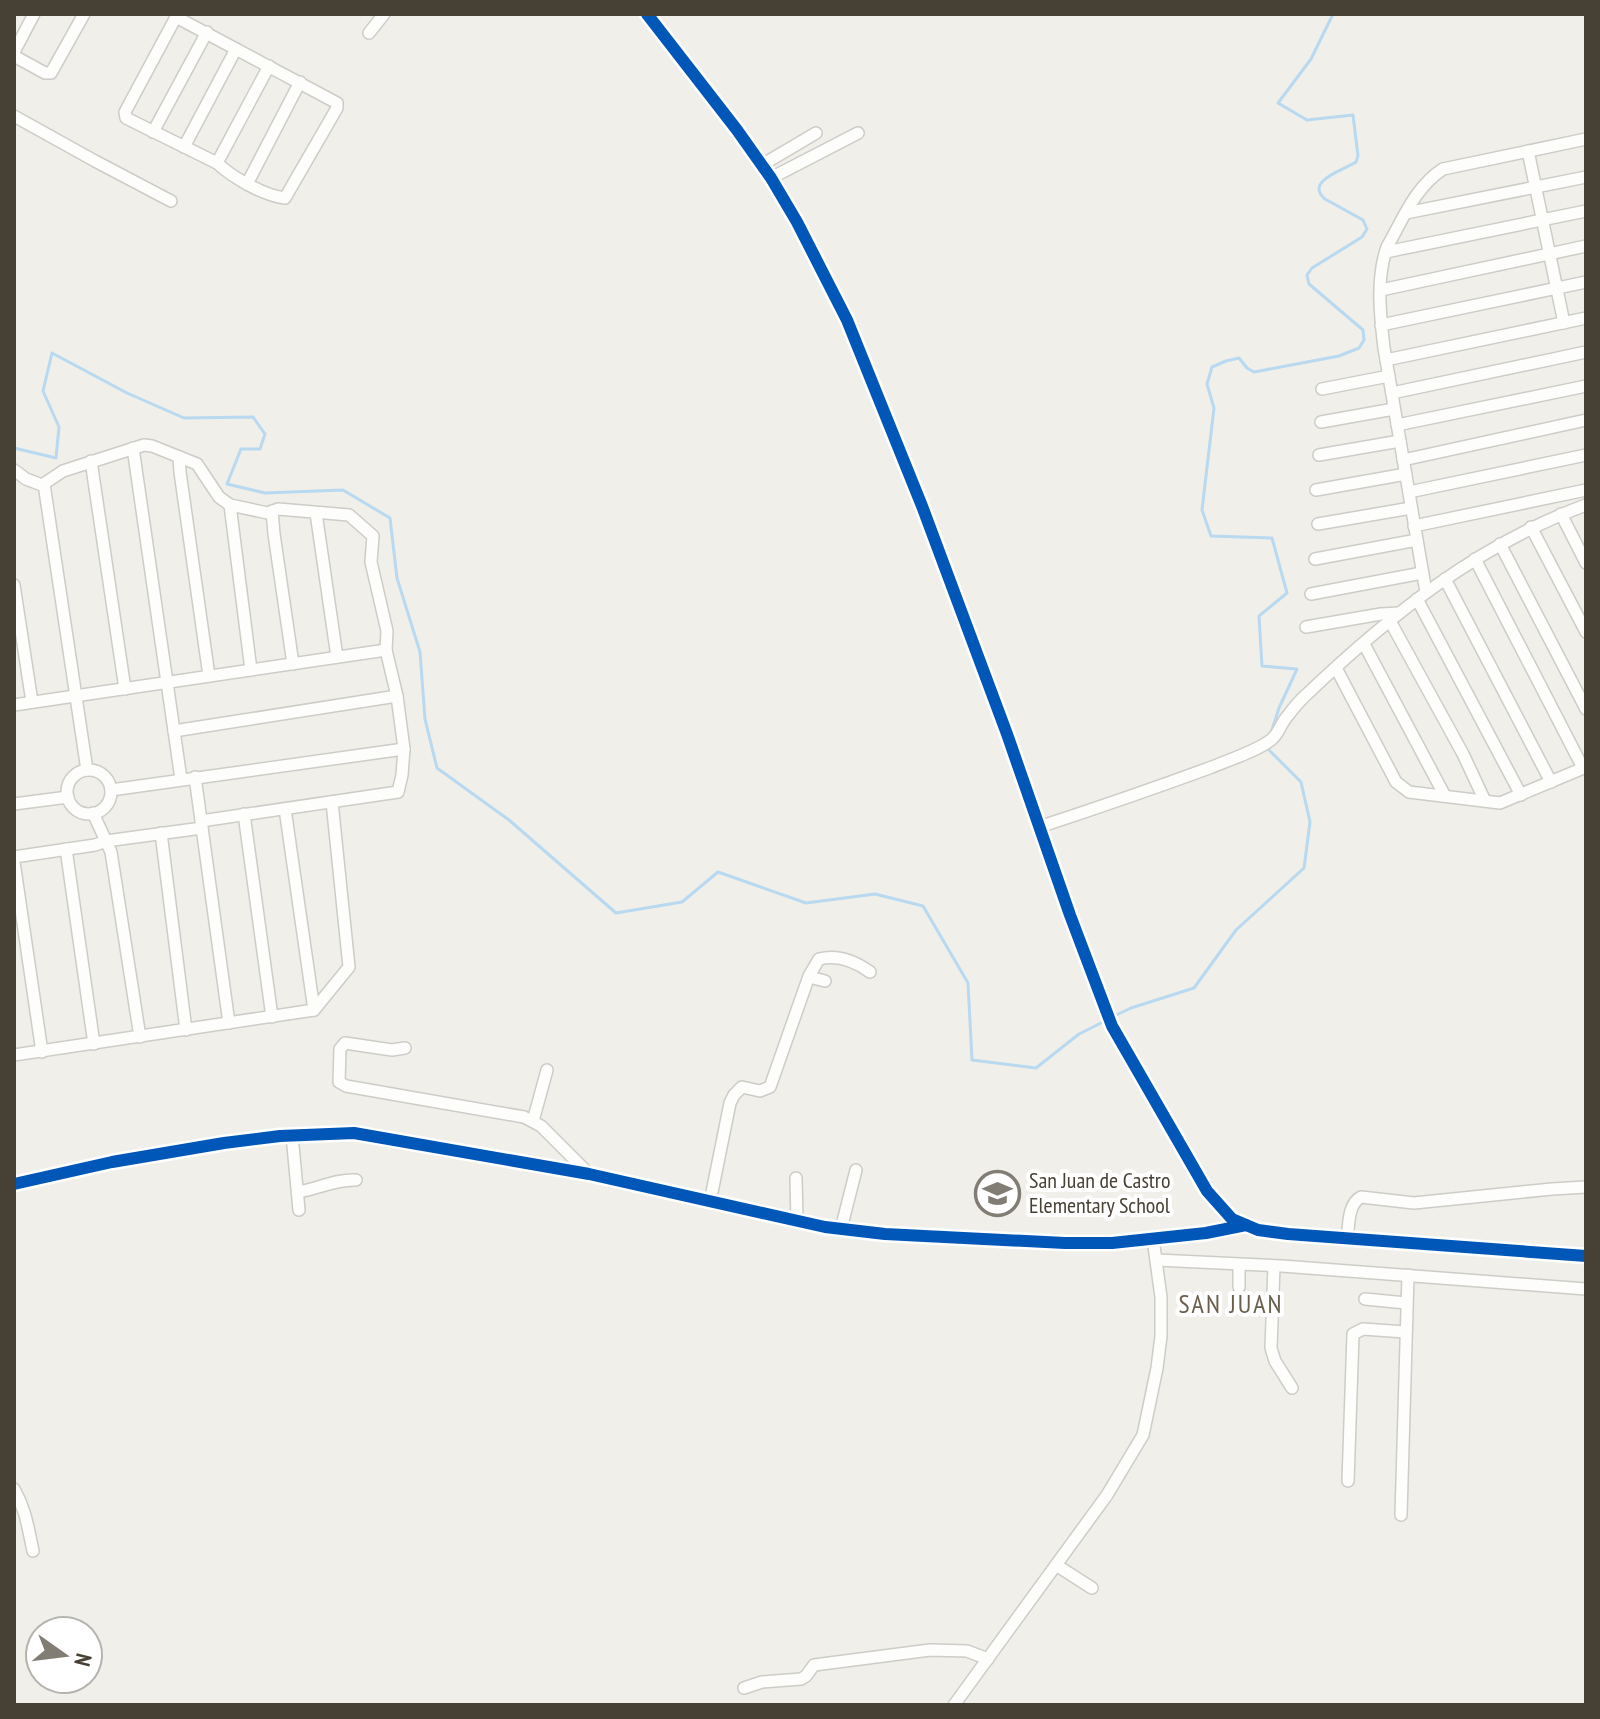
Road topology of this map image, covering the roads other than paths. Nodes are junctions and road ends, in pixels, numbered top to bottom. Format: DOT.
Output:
graph roads {
  1 [pos="34,14"];
  2 [pos="84,14"];
  3 [pos="384,14"];
  4 [pos="647,14"];
  5 [pos="175,15"];
  6 [pos="207,32"];
  7 [pos="369,33"];
  8 [pos="236,49"];
  9 [pos="14,54"];
  10 [pos="269,66"];
  11 [pos="300,82"];
  12 [pos="14,116"];
  13 [pos="153,132"];
  14 [pos="816,133"];
  15 [pos="858,133"];
  16 [pos="1586,139"];
  17 [pos="184,147"];
  18 [pos="1528,151"];
  19 [pos="217,163"];
  20 [pos="762,165"];
  21 [pos="1586,177"];
  22 [pos="771,178"];
  23 [pos="247,184"];
  24 [pos="1535,187"];
  25 [pos="171,201"];
  26 [pos="1586,211"];
  27 [pos="1406,213"];
  28 [pos="1542,220"];
  29 [pos="1586,246"];
  30 [pos="1386,252"];
  31 [pos="1549,254"];
  32 [pos="1586,282"];
  33 [pos="1557,288"];
  34 [pos="1381,290"];
  35 [pos="1586,318"];
  36 [pos="1564,323"];
  37 [pos="1381,325"];
  38 [pos="1586,352"];
  39 [pos="1386,360"];
  40 [pos="1389,376"];
  41 [pos="1586,386"];
  42 [pos="1322,389"];
  43 [pos="1392,393"];
  44 [pos="1394,409"];
  45 [pos="1586,420"];
  46 [pos="1321,422"];
  47 [pos="1397,425"];
  48 [pos="1400,441"];
  49 [pos="133,448"];
  50 [pos="1319,455"];
  51 [pos="1586,455"];
  52 [pos="179,457"];
  53 [pos="1403,460"];
  54 [pos="91,461"];
  55 [pos="14,470"];
  56 [pos="1406,474"];
  57 [pos="44,484"];
  58 [pos="1316,490"];
  59 [pos="1586,490"];
  60 [pos="1409,492"];
  61 [pos="230,505"];
  62 [pos="1586,505"];
  63 [pos="1411,508"];
  64 [pos="272,511"];
  65 [pos="316,513"];
  66 [pos="1561,514"];
  67 [pos="1318,524"];
  68 [pos="1414,526"];
  69 [pos="1531,527"];
  70 [pos="1417,540"];
  71 [pos="1500,544"];
  72 [pos="1315,559"];
  73 [pos="1475,559"];
  74 [pos="1586,563"];
  75 [pos="1422,573"];
  76 [pos="1445,579"];
  77 [pos="14,585"];
  78 [pos="1311,594"];
  79 [pos="1421,595"];
  80 [pos="1395,617"];
  81 [pos="1306,627"];
  82 [pos="1586,632"];
  83 [pos="1364,644"];
  84 [pos="386,650"];
  85 [pos="337,657"];
  86 [pos="293,664"];
  87 [pos="1336,668"];
  88 [pos="251,670"];
  89 [pos="209,676"];
  90 [pos="167,683"];
  91 [pos="125,689"];
  92 [pos="76,696"];
  93 [pos="397,696"];
  94 [pos="32,702"];
  95 [pos="14,705"];
  96 [pos="1586,709"];
  97 [pos="174,731"];
  98 [pos="404,749"];
  99 [pos="1584,767"];
  100 [pos="87,770"];
  101 [pos="195,777"];
  102 [pos="181,779"];
  103 [pos="1551,782"];
  104 [pos="111,790"];
  105 [pos="1521,795"];
  106 [pos="1445,796"];
  107 [pos="68,797"];
  108 [pos="1485,801"];
  109 [pos="332,802"];
  110 [pos="14,804"];
  111 [pos="285,809"];
  112 [pos="93,813"];
  113 [pos="244,814"];
  114 [pos="201,824"];
  115 [pos="1039,827"];
  116 [pos="161,833"];
  117 [pos="106,841"];
  118 [pos="66,849"];
  119 [pos="14,860"];
  120 [pos="870,972"];
  121 [pos="809,977"];
  122 [pos="825,981"];
  123 [pos="314,1010"];
  124 [pos="272,1017"];
  125 [pos="229,1023"];
  126 [pos="186,1030"];
  127 [pos="140,1037"];
  128 [pos="94,1044"];
  129 [pos="405,1048"];
  130 [pos="42,1052"];
  131 [pos="14,1055"];
  132 [pos="547,1070"];
  133 [pos="533,1121"];
  134 [pos="292,1135"];
  135 [pos="856,1170"];
  136 [pos="589,1174"];
  137 [pos="796,1178"];
  138 [pos="356,1180"];
  139 [pos="14,1184"];
  140 [pos="1586,1187"];
  141 [pos="298,1192"];
  142 [pos="710,1202"];
  143 [pos="299,1210"];
  144 [pos="797,1221"];
  145 [pos="1246,1225"];
  146 [pos="841,1229"];
  147 [pos="1153,1239"];
  148 [pos="1347,1239"];
  149 [pos="1586,1256"];
  150 [pos="1157,1260"];
  151 [pos="1239,1265"];
  152 [pos="1274,1266"];
  153 [pos="1408,1275"];
  154 [pos="1239,1287"];
  155 [pos="1586,1289"];
  156 [pos="1365,1299"];
  157 [pos="1406,1303"];
  158 [pos="1405,1332"];
  159 [pos="1292,1388"];
  160 [pos="1348,1481"];
  161 [pos="14,1489"];
  162 [pos="1401,1515"];
  163 [pos="33,1551"];
  164 [pos="1056,1565"];
  165 [pos="1092,1588"];
  166 [pos="988,1659"];
  167 [pos="744,1688"];
  168 [pos="954,1705"];
  1 -- 9 [label="street"];
  2 -- 9 [label="street"];
  3 -- 7 [label="street"];
  4 -- 20 [label="street"];
  5 -- 6 [label="street"];
  5 -- 13 [label="street"];
  6 -- 8 [label="street"];
  6 -- 13 [label="street"];
  8 -- 10 [label="street"];
  8 -- 17 [label="street"];
  10 -- 11 [label="street"];
  10 -- 19 [label="street"];
  11 -- 23 [label="street"];
  11 -- 23 [label="street"];
  12 -- 25 [label="street"];
  13 -- 17 [label="street"];
  14 -- 20 [label="street"];
  15 -- 22 [label="street"];
  16 -- 18 [label="street"];
  17 -- 19 [label="street"];
  18 -- 24 [label="street"];
  18 -- 27 [label="street"];
  19 -- 23 [label="street"];
  20 -- 22 [label="street"];
  21 -- 24 [label="street"];
  22 -- 115 [label="street"];
  24 -- 27 [label="street"];
  24 -- 28 [label="street"];
  26 -- 28 [label="street"];
  27 -- 30 [label="street"];
  28 -- 30 [label="street"];
  28 -- 31 [label="street"];
  29 -- 31 [label="street"];
  30 -- 34 [label="street"];
  31 -- 33 [label="street"];
  31 -- 34 [label="street"];
  32 -- 33 [label="street"];
  33 -- 36 [label="street"];
  33 -- 37 [label="street"];
  34 -- 37 [label="street"];
  35 -- 36 [label="street"];
  36 -- 39 [label="street"];
  37 -- 39 [label="street"];
  38 -- 43 [label="street"];
  39 -- 40 [label="street"];
  40 -- 42 [label="street"];
  40 -- 43 [label="street"];
  41 -- 47 [label="street"];
  43 -- 44 [label="street"];
  44 -- 46 [label="street"];
  44 -- 47 [label="street"];
  45 -- 53 [label="street"];
  47 -- 48 [label="street"];
  48 -- 50 [label="street"];
  48 -- 53 [label="street"];
  49 -- 52 [label="street"];
  49 -- 54 [label="street"];
  49 -- 90 [label="street"];
  51 -- 60 [label="street"];
  52 -- 61 [label="street"];
  52 -- 89 [label="street"];
  53 -- 56 [label="street"];
  54 -- 57 [label="street"];
  54 -- 91 [label="street"];
  55 -- 57 [label="street"];
  56 -- 58 [label="street"];
  56 -- 60 [label="street"];
  57 -- 92 [label="street"];
  59 -- 68 [label="street"];
  60 -- 63 [label="street"];
  61 -- 64 [label="street"];
  61 -- 88 [label="street"];
  62 -- 66 [label="street"];
  63 -- 67 [label="street"];
  63 -- 68 [label="street"];
  64 -- 65 [label="street"];
  64 -- 86 [label="street"];
  65 -- 84 [label="street"];
  65 -- 85 [label="street"];
  66 -- 69 [label="street"];
  66 -- 74 [label="street"];
  68 -- 70 [label="street"];
  69 -- 71 [label="street"];
  69 -- 82 [label="street"];
  70 -- 72 [label="street"];
  70 -- 75 [label="street"];
  71 -- 73 [label="street"];
  71 -- 96 [label="street"];
  73 -- 76 [label="street"];
  73 -- 99 [label="street"];
  75 -- 78 [label="street"];
  75 -- 79 [label="street"];
  76 -- 79 [label="street"];
  76 -- 103 [label="street"];
  77 -- 94 [label="street"];
  79 -- 80 [label="street"];
  79 -- 105 [label="street"];
  80 -- 81 [label="street"];
  80 -- 83 [label="street"];
  80 -- 108 [label="street"];
  83 -- 87 [label="street"];
  83 -- 106 [label="street"];
  84 -- 85 [label="street"];
  84 -- 93 [label="street"];
  85 -- 86 [label="street"];
  86 -- 88 [label="street"];
  87 -- 106 [label="street"];
  87 -- 115 [label="street"];
  88 -- 89 [label="street"];
  89 -- 90 [label="street"];
  90 -- 91 [label="street"];
  90 -- 97 [label="street"];
  91 -- 92 [label="street"];
  92 -- 94 [label="street"];
  92 -- 100 [label="street"];
  93 -- 97 [label="street"];
  93 -- 98 [label="street"];
  94 -- 95 [label="street"];
  97 -- 102 [label="street"];
  98 -- 101 [label="street"];
  98 -- 109 [label="street"];
  99 -- 103 [label="street"];
  100 -- 104 [label="street"];
  100 -- 107 [label="street"];
  101 -- 102 [label="street"];
  101 -- 114 [label="street"];
  102 -- 104 [label="street"];
  103 -- 105 [label="street"];
  104 -- 112 [label="street"];
  105 -- 108 [label="street"];
  106 -- 108 [label="street"];
  107 -- 110 [label="street"];
  107 -- 112 [label="street"];
  109 -- 111 [label="street"];
  109 -- 123 [label="street"];
  111 -- 113 [label="street"];
  111 -- 123 [label="street"];
  112 -- 117 [label="street"];
  113 -- 114 [label="street"];
  113 -- 124 [label="street"];
  114 -- 116 [label="street"];
  114 -- 125 [label="street"];
  115 -- 145 [label="street"];
  116 -- 117 [label="street"];
  116 -- 126 [label="street"];
  117 -- 118 [label="street"];
  117 -- 127 [label="street"];
  118 -- 119 [label="street"];
  118 -- 128 [label="street"];
  119 -- 130 [label="street"];
  120 -- 121 [label="street"];
  121 -- 122 [label="street"];
  121 -- 142 [label="street"];
  123 -- 124 [label="street"];
  124 -- 125 [label="street"];
  125 -- 126 [label="street"];
  126 -- 127 [label="street"];
  127 -- 128 [label="street"];
  128 -- 130 [label="street"];
  129 -- 133 [label="street"];
  130 -- 131 [label="street"];
  132 -- 133 [label="street"];
  133 -- 136 [label="street"];
  134 -- 136 [label="street"];
  134 -- 139 [label="street"];
  134 -- 141 [label="street"];
  135 -- 146 [label="street"];
  136 -- 142 [label="street"];
  137 -- 144 [label="street"];
  138 -- 141 [label="street"];
  140 -- 148 [label="street"];
  141 -- 143 [label="street"];
  142 -- 144 [label="street"];
  144 -- 146 [label="street"];
  145 -- 147 [label="street"];
  145 -- 148 [label="street"];
  146 -- 147 [label="street"];
  147 -- 150 [label="street"];
  148 -- 149 [label="street"];
  150 -- 151 [label="street"];
  150 -- 164 [label="street"];
  151 -- 152 [label="street"];
  151 -- 154 [label="street"];
  152 -- 153 [label="street"];
  152 -- 159 [label="street"];
  153 -- 155 [label="street"];
  153 -- 157 [label="street"];
  156 -- 157 [label="street"];
  157 -- 158 [label="street"];
  158 -- 160 [label="street"];
  158 -- 162 [label="street"];
  161 -- 163 [label="street"];
  164 -- 165 [label="street"];
  164 -- 166 [label="street"];
  166 -- 167 [label="street"];
  166 -- 168 [label="street"];
}
